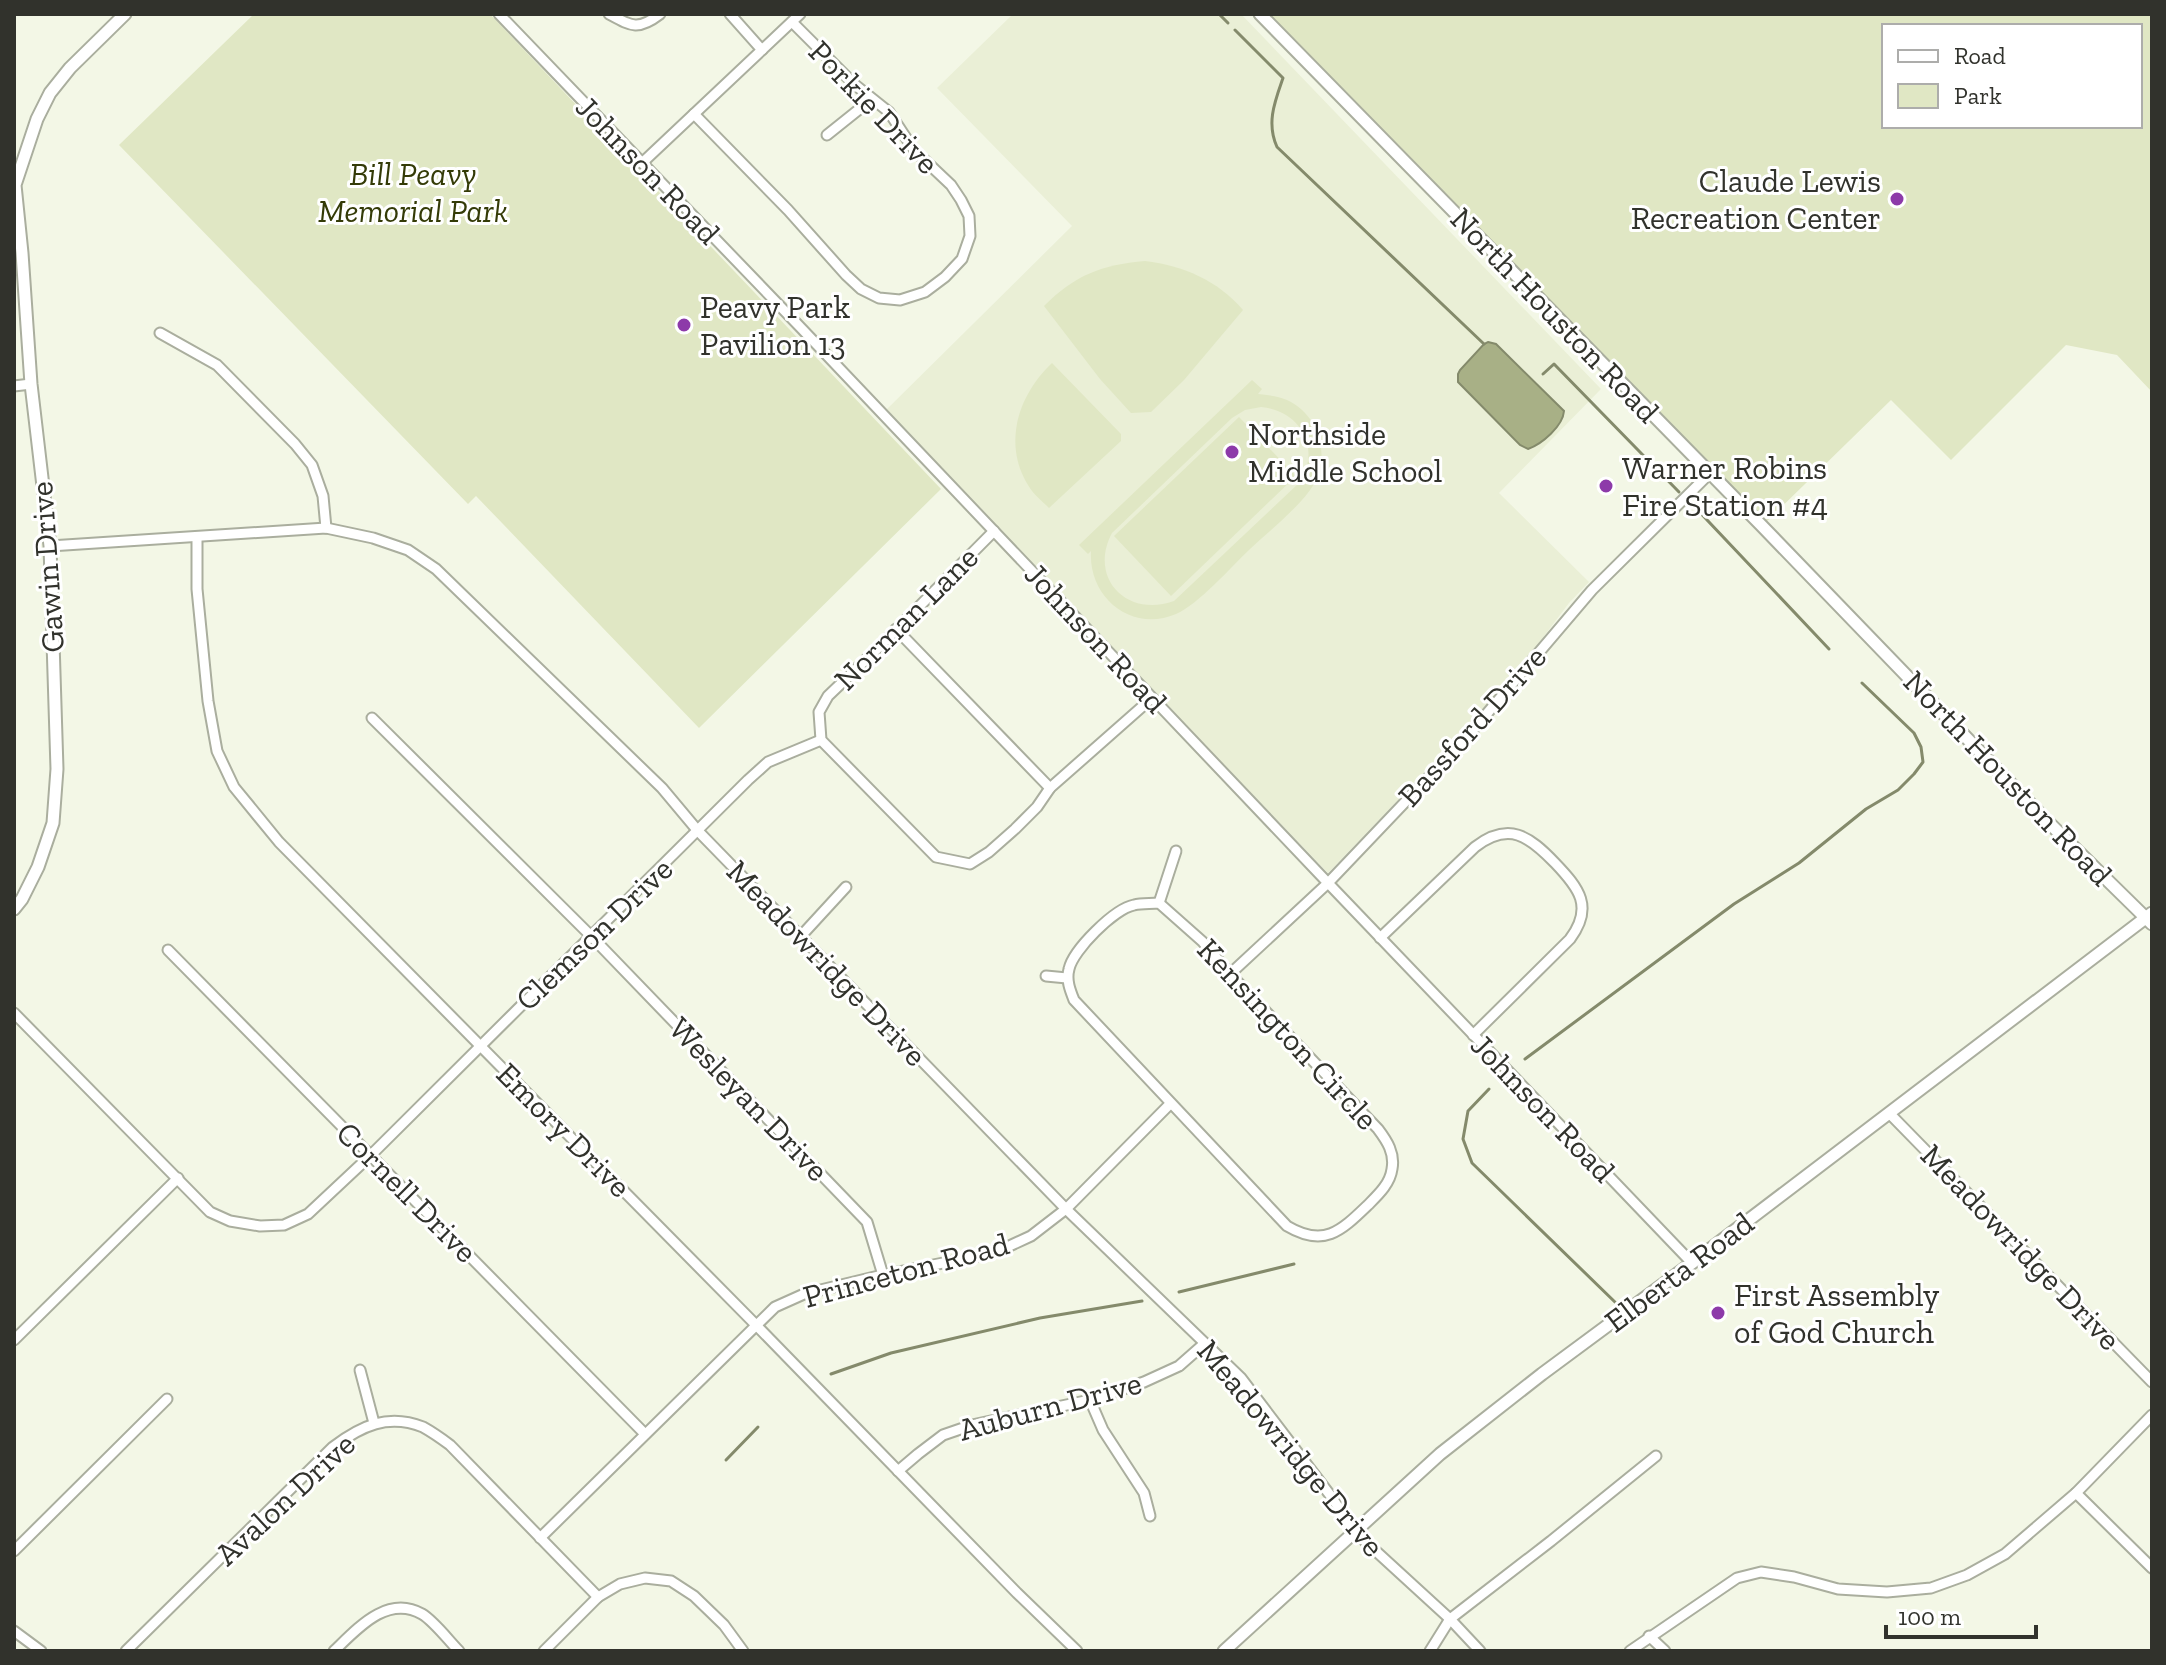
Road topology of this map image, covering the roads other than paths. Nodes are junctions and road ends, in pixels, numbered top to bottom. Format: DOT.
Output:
graph roads {
  1 [pos="125,14"];
  2 [pos="499,14"];
  3 [pos="609,14"];
  4 [pos="660,14"];
  5 [pos="730,14"];
  6 [pos="800,14"];
  7 [pos="1260,14"];
  8 [pos="792,22"];
  9 [pos="762,50"];
  10 [pos="872,99"];
  11 [pos="694,114"];
  12 [pos="827,135"];
  13 [pos="642,163"];
  14 [pos="14,185"];
  15 [pos="160,333"];
  16 [pos="31,384"];
  17 [pos="14,386"];
  18 [pos="1710,473"];
  19 [pos="326,528"];
  20 [pos="994,531"];
  21 [pos="197,537"];
  22 [pos="50,546"];
  23 [pos="896,629"];
  24 [pos="1152,698"];
  25 [pos="372,718"];
  26 [pos="821,740"];
  27 [pos="1050,788"];
  28 [pos="698,831"];
  29 [pos="1176,851"];
  30 [pos="1328,883"];
  31 [pos="846,887"];
  32 [pos="1159,903"];
  33 [pos="14,909"];
  34 [pos="2150,919"];
  35 [pos="801,936"];
  36 [pos="592,937"];
  37 [pos="1380,938"];
  38 [pos="168,950"];
  39 [pos="1230,974"];
  40 [pos="1046,976"];
  41 [pos="1067,978"];
  42 [pos="14,1013"];
  43 [pos="1473,1035"];
  44 [pos="480,1044"];
  45 [pos="1170,1104"];
  46 [pos="1889,1113"];
  47 [pos="371,1155"];
  48 [pos="178,1178"];
  49 [pos="1066,1209"];
  50 [pos="1692,1263"];
  51 [pos="883,1275"];
  52 [pos="757,1326"];
  53 [pos="14,1340"];
  54 [pos="1204,1344"];
  55 [pos="360,1370"];
  56 [pos="2150,1375"];
  57 [pos="167,1399"];
  58 [pos="1090,1400"];
  59 [pos="2152,1415"];
  60 [pos="374,1423"];
  61 [pos="645,1434"];
  62 [pos="1656,1456"];
  63 [pos="898,1471"];
  64 [pos="2076,1493"];
  65 [pos="1150,1516"];
  66 [pos="1355,1532"];
  67 [pos="540,1538"];
  68 [pos="14,1551"];
  69 [pos="2152,1568"];
  70 [pos="598,1597"];
  71 [pos="1450,1619"];
  72 [pos="14,1631"];
  73 [pos="1649,1636"];
  74 [pos="41,1651"];
  75 [pos="126,1651"];
  76 [pos="334,1651"];
  77 [pos="459,1651"];
  78 [pos="544,1651"];
  79 [pos="743,1651"];
  80 [pos="1077,1651"];
  81 [pos="1224,1651"];
  82 [pos="1430,1651"];
  83 [pos="1480,1651"];
  84 [pos="1630,1651"];
  85 [pos="1665,1651"];
  1 -- 14 [label="street, Gawin Drive"];
  2 -- 13 [label="street, Johnson Road"];
  3 -- 4 [label="street"];
  5 -- 9 [label="street"];
  6 -- 8 [label="street"];
  7 -- 18 [label="street, North Houston Road"];
  8 -- 9 [label="street"];
  8 -- 10 [label="street, Porkie Drive"];
  9 -- 11 [label="street"];
  10 -- 11 [label="street, Porkie Drive"];
  10 -- 12 [label="street"];
  11 -- 13 [label="street"];
  13 -- 20 [label="street, Johnson Road"];
  14 -- 16 [label="street, Gawin Drive"];
  15 -- 19 [label="street"];
  16 -- 17 [label="street"];
  16 -- 22 [label="street, Gawin Drive"];
  18 -- 30 [label="street, Bassford Drive"];
  18 -- 34 [label="street, North Houston Road"];
  19 -- 21 [label="street, Meadowridge Drive"];
  19 -- 28 [label="street, Meadowridge Drive"];
  20 -- 23 [label="street, Norman Lane"];
  20 -- 24 [label="street, Johnson Road"];
  21 -- 22 [label="street, Meadowridge Drive"];
  21 -- 44 [label="street, Emory Drive"];
  22 -- 33 [label="street, Gawin Drive"];
  23 -- 26 [label="street, Norman Lane"];
  23 -- 27 [label="street"];
  24 -- 27 [label="street"];
  24 -- 30 [label="street, Johnson Road"];
  25 -- 36 [label="street, Wesleyan Drive"];
  26 -- 27 [label="street"];
  26 -- 28 [label="street, Clemson Drive"];
  28 -- 35 [label="street, Meadowridge Drive"];
  28 -- 36 [label="street, Clemson Drive"];
  29 -- 32 [label="street"];
  30 -- 37 [label="street, Johnson Road"];
  30 -- 39 [label="street, Bassford Drive"];
  31 -- 35 [label="street"];
  32 -- 39 [label="street, Kensington Circle"];
  32 -- 41 [label="street"];
  34 -- 46 [label="street, Elberta Road"];
  35 -- 49 [label="street, Meadowridge Drive"];
  36 -- 44 [label="street, Clemson Drive"];
  36 -- 51 [label="street, Wesleyan Drive"];
  37 -- 43 [label="street, Johnson Road"];
  37 -- 43 [label="street"];
  38 -- 47 [label="street, Cornell Drive"];
  39 -- 45 [label="street, Kensington Circle"];
  40 -- 41 [label="street"];
  41 -- 45 [label="street, Kensington Circle"];
  42 -- 48 [label="street, Clemson Drive"];
  43 -- 50 [label="street, Johnson Road"];
  44 -- 47 [label="street, Clemson Drive"];
  44 -- 52 [label="street, Emory Drive"];
  45 -- 49 [label="street, Princeton Road"];
  46 -- 50 [label="street, Elberta Road"];
  46 -- 56 [label="street, Meadowridge Drive"];
  47 -- 48 [label="street, Clemson Drive"];
  47 -- 61 [label="street, Cornell Drive"];
  48 -- 53 [label="street"];
  49 -- 51 [label="street, Princeton Road"];
  49 -- 54 [label="street, Meadowridge Drive"];
  50 -- 66 [label="street, Elberta Road"];
  51 -- 52 [label="street, Princeton Road"];
  52 -- 61 [label="street, Princeton Road"];
  52 -- 63 [label="street, Emory Drive"];
  54 -- 58 [label="street, Auburn Drive"];
  54 -- 66 [label="street, Meadowridge Drive"];
  55 -- 60 [label="street"];
  57 -- 68 [label="street"];
  58 -- 63 [label="street, Auburn Drive"];
  58 -- 65 [label="street"];
  59 -- 64 [label="street"];
  60 -- 67 [label="street, Avalon Drive"];
  60 -- 75 [label="street, Avalon Drive"];
  61 -- 67 [label="street, Princeton Road"];
  62 -- 71 [label="street"];
  63 -- 80 [label="street, Emory Drive"];
  64 -- 69 [label="street"];
  64 -- 73 [label="street"];
  66 -- 71 [label="street, Meadowridge Drive"];
  66 -- 81 [label="street, Elberta Road"];
  67 -- 70 [label="street, Avalon Drive"];
  70 -- 78 [label="street"];
  70 -- 79 [label="street"];
  71 -- 82 [label="street"];
  71 -- 83 [label="street, Meadowridge Drive"];
  72 -- 74 [label="street"];
  73 -- 84 [label="street"];
  73 -- 85 [label="street"];
  76 -- 77 [label="street"];
}
